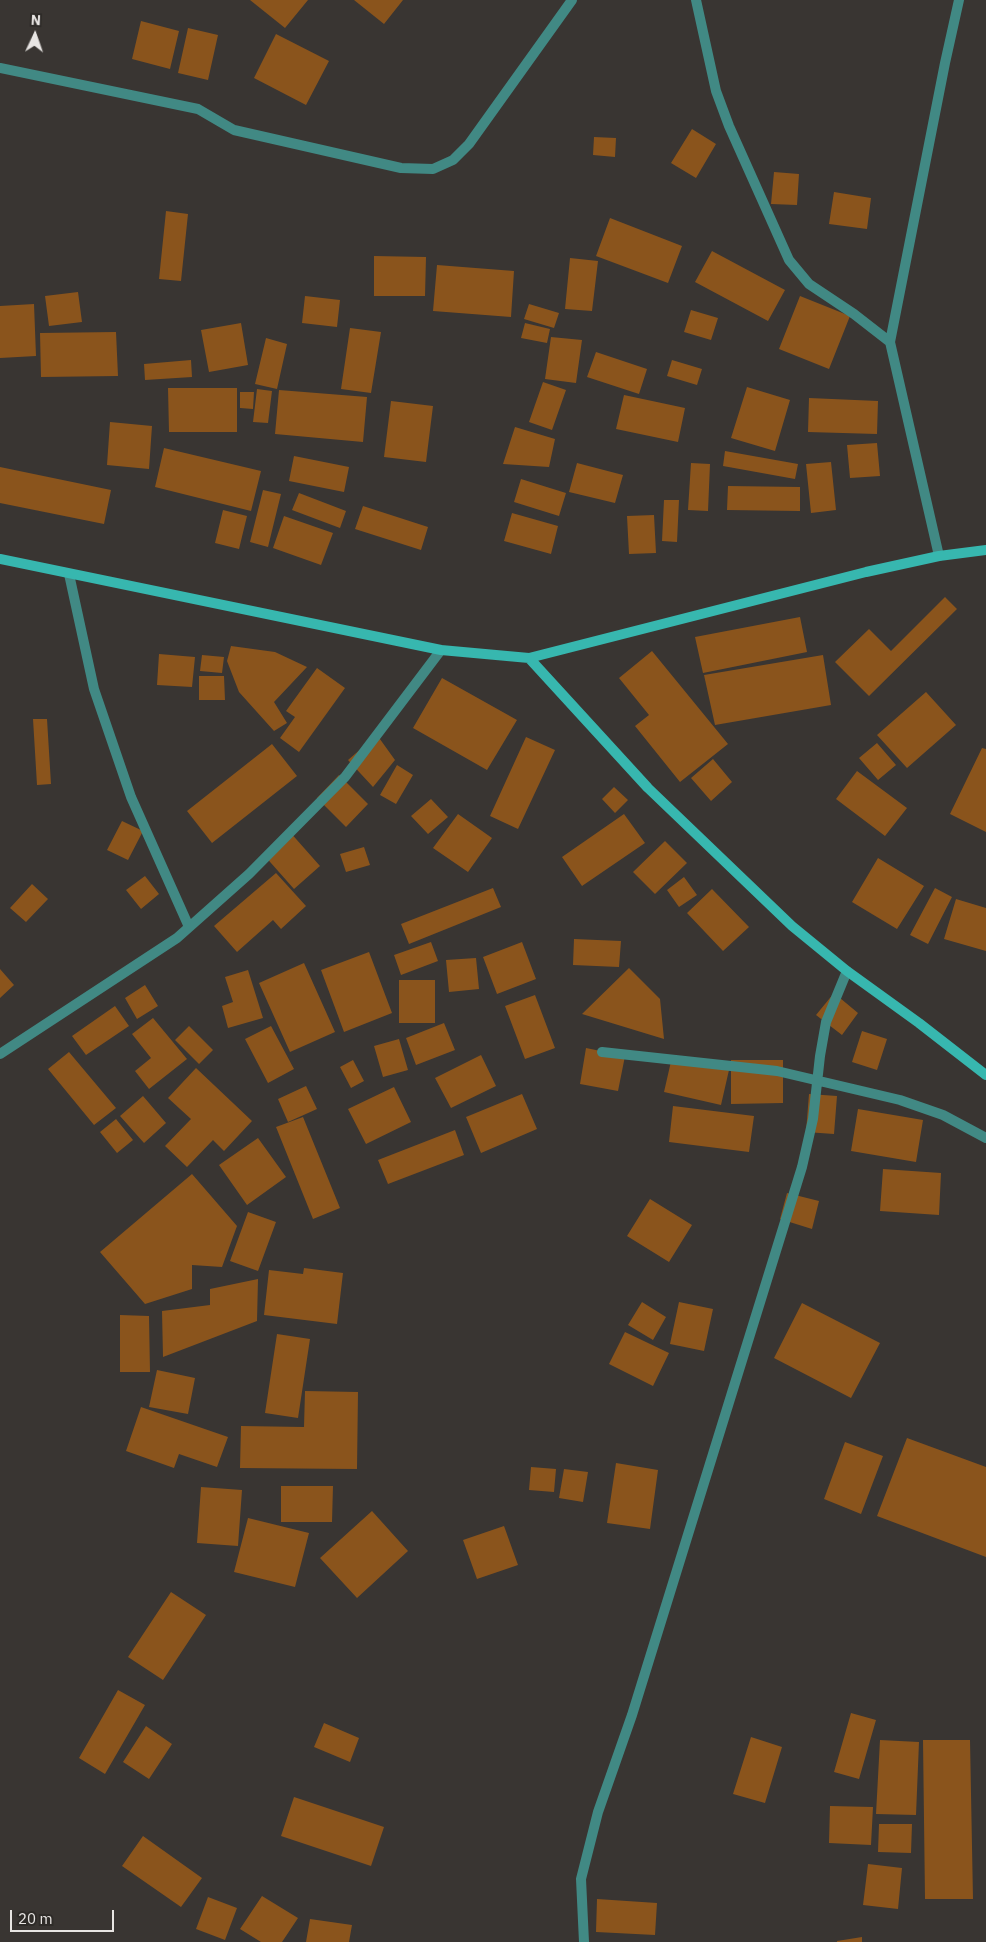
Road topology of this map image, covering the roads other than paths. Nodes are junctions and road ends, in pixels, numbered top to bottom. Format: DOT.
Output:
graph roads {
  1 [pos="572,0"];
  2 [pos="696,0"];
  3 [pos="959,0"];
  4 [pos="0,68"];
  5 [pos="890,342"];
  6 [pos="986,550"];
  7 [pos="939,556"];
  8 [pos="0,559"];
  9 [pos="69,574"];
  10 [pos="441,650"];
  11 [pos="529,658"];
  12 [pos="189,927"];
  13 [pos="847,971"];
  14 [pos="602,1052"];
  15 [pos="0,1054"];
  16 [pos="986,1075"];
  17 [pos="817,1082"];
  18 [pos="986,1138"];
  19 [pos="583,1940"];
  1 -- 4 [label="street"];
  2 -- 5 [label="street"];
  3 -- 5 [label="street"];
  5 -- 7 [label="street"];
  6 -- 7 [label="main road"];
  7 -- 11 [label="main road"];
  8 -- 9 [label="main road"];
  9 -- 10 [label="main road"];
  9 -- 12 [label="street"];
  10 -- 11 [label="main road"];
  10 -- 12 [label="street"];
  11 -- 13 [label="main road"];
  12 -- 15 [label="street"];
  13 -- 16 [label="main road"];
  13 -- 17 [label="street"];
  14 -- 17 [label="street"];
  17 -- 18 [label="street"];
  17 -- 19 [label="street"];
}
